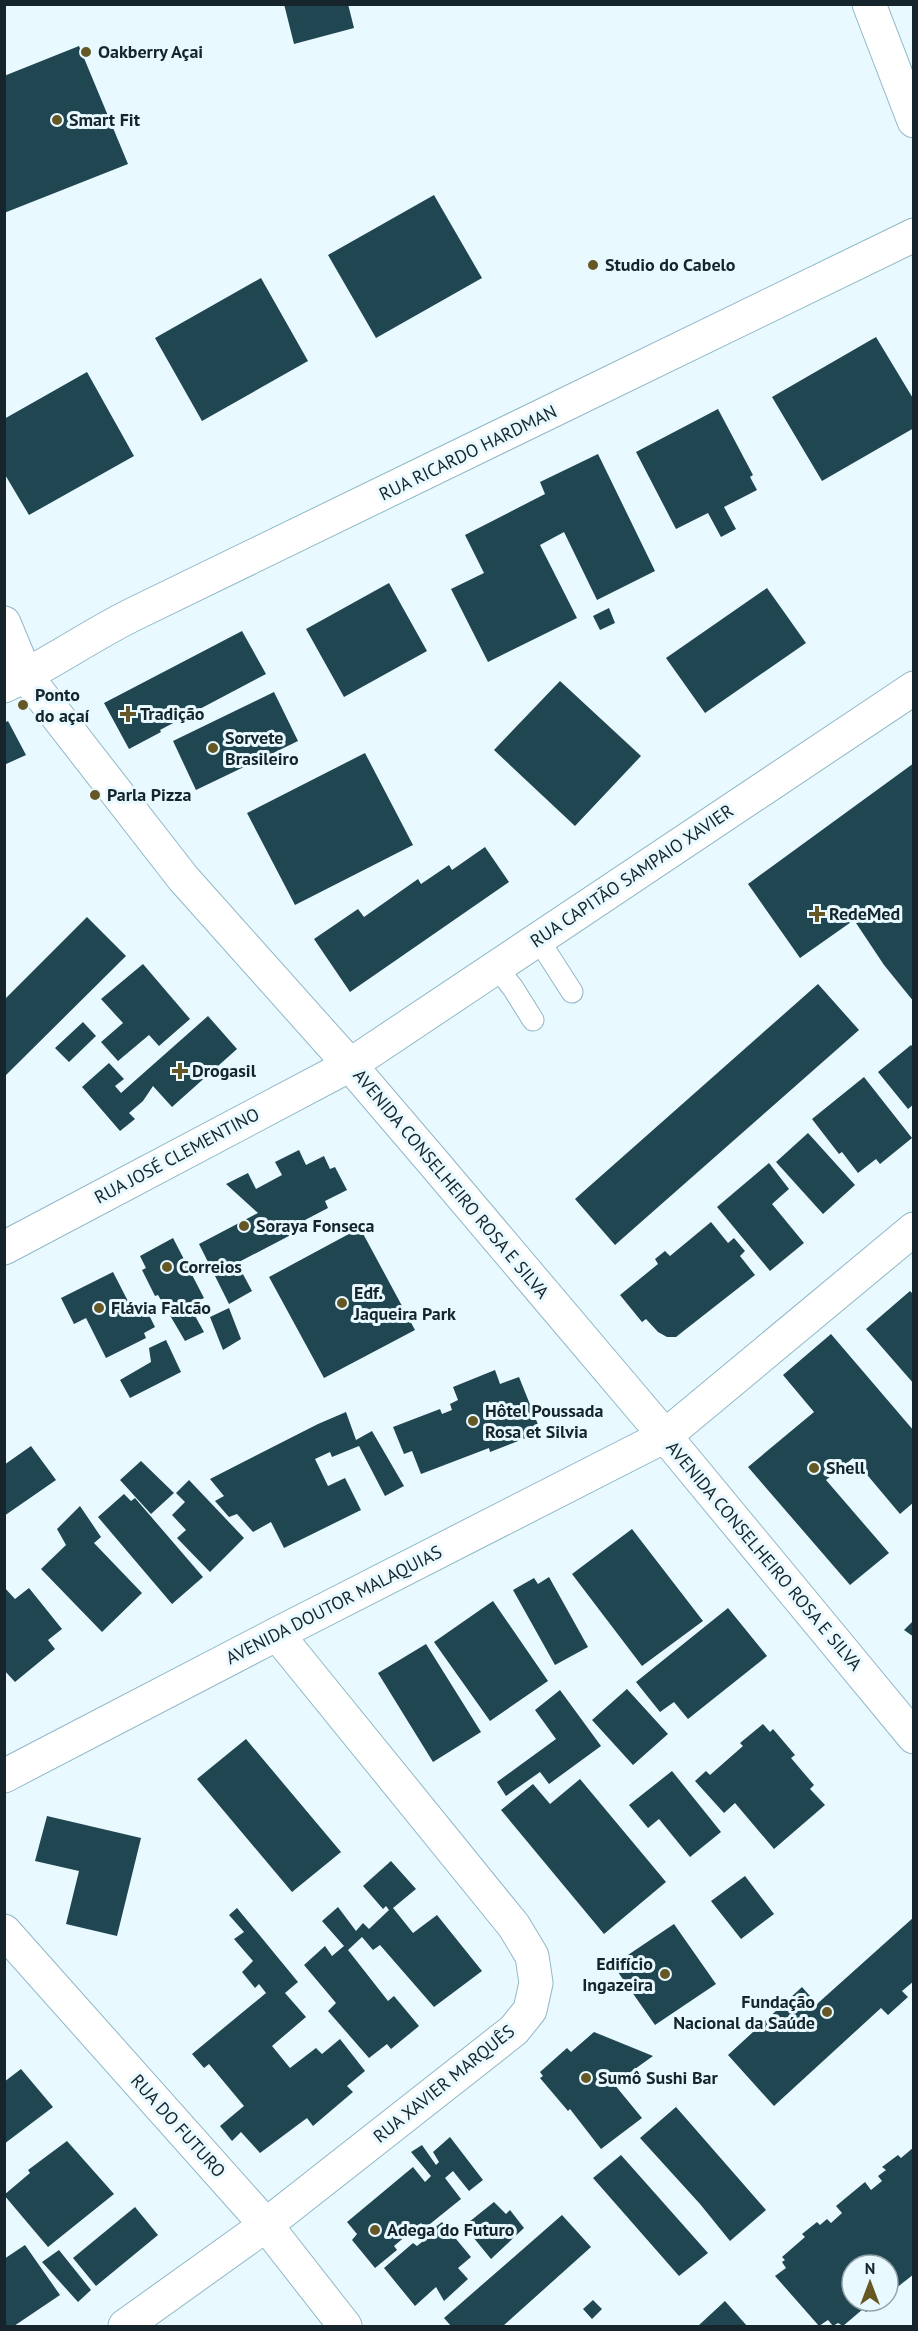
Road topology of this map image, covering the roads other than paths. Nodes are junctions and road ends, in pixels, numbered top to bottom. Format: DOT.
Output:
graph roads {
  1 [pos="869,4"];
  2 [pos="914,121"];
  3 [pos="914,235"];
  4 [pos="4,623"];
  5 [pos="15,681"];
  6 [pos="914,688"];
  7 [pos="538,939"];
  8 [pos="496,967"];
  9 [pos="572,992"];
  10 [pos="533,1020"];
  11 [pos="350,1065"];
  12 [pos="914,1229"];
  13 [pos="4,1248"];
  14 [pos="665,1436"];
  15 [pos="277,1634"];
  16 [pos="914,1737"];
  17 [pos="4,1776"];
  18 [pos="4,1931"];
  19 [pos="266,2225"];
  20 [pos="125,2326"];
  21 [pos="345,2326"];
  1 -- 2 [label="street"];
  3 -- 5 [label="street, RUA RICARDO HARDMAN"];
  4 -- 5 [label="street, AVENIDA CONSELHEIRO ROSA E SILVA"];
  5 -- 11 [label="street, AVENIDA CONSELHEIRO ROSA E SILVA"];
  6 -- 7 [label="street, RUA CAPITÃO SAMPAIO XAVIER"];
  7 -- 8 [label="street, RUA CAPITÃO SAMPAIO XAVIER"];
  7 -- 9 [label="lane"];
  8 -- 10 [label="lane"];
  8 -- 11 [label="street, RUA CAPITÃO SAMPAIO XAVIER"];
  11 -- 13 [label="street, RUA JOSÉ CLEMENTINO"];
  11 -- 14 [label="street, AVENIDA CONSELHEIRO ROSA E SILVA"];
  12 -- 14 [label="street, AVENIDA DOUTOR MALAQUIAS"];
  14 -- 15 [label="street, AVENIDA DOUTOR MALAQUIAS"];
  14 -- 16 [label="street, AVENIDA CONSELHEIRO ROSA E SILVA"];
  15 -- 17 [label="street, AVENIDA DOUTOR MALAQUIAS"];
  15 -- 19 [label="street, RUA XAVIER MARQUÊS"];
  18 -- 19 [label="street, RUA DO FUTURO"];
  19 -- 20 [label="street, RUA XAVIER MARQUÊS"];
  19 -- 21 [label="street, RUA DO FUTURO"];
}
